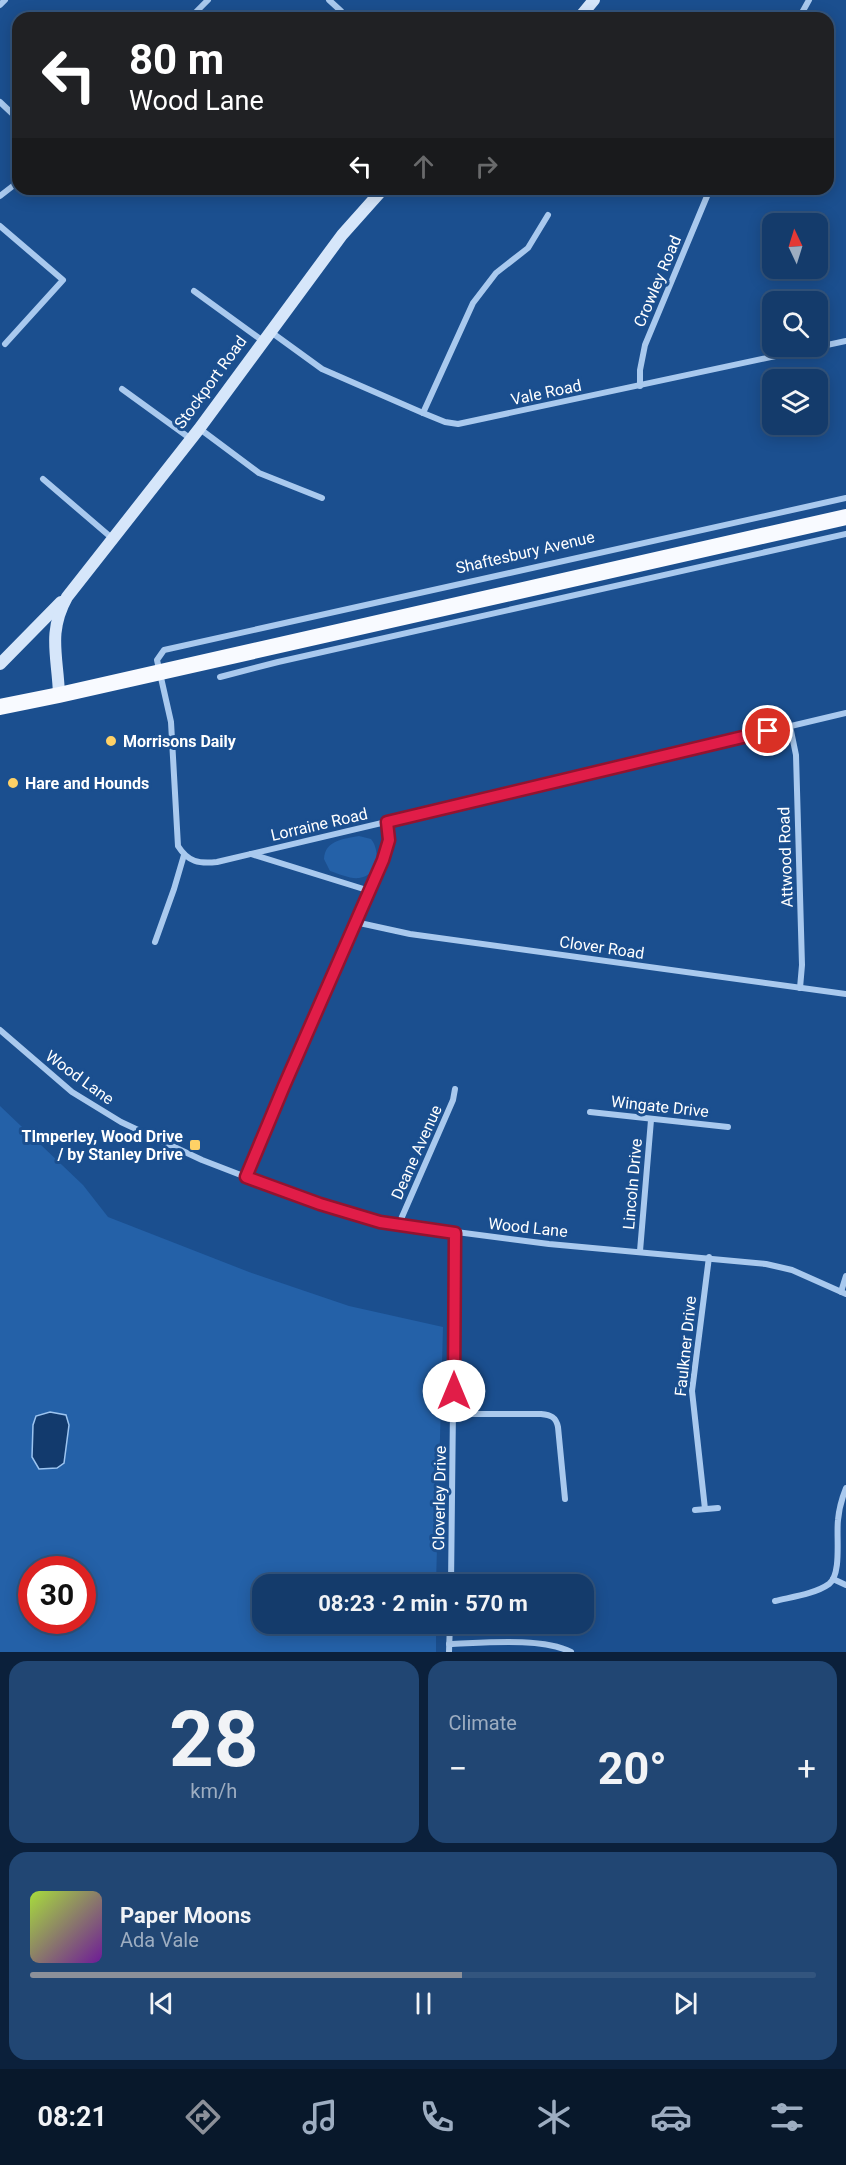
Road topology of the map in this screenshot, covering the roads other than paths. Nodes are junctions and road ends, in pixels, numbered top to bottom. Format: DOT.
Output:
graph roads {
  1 [pos="5,0"];
  2 [pos="207,0"];
  3 [pos="329,0"];
  4 [pos="594,0"];
  5 [pos="0,5"];
  6 [pos="341,11"];
  7 [pos="196,12"];
  8 [pos="584,12"];
  9 [pos="0,102"];
  10 [pos="12,113"];
  11 [pos="12,187"];
  12 [pos="378,195"];
  13 [pos="708,195"];
  14 [pos="0,196"];
  15 [pos="548,215"];
  16 [pos="0,226"];
  17 [pos="195,291"];
  18 [pos="267,337"];
  19 [pos="846,341"];
  20 [pos="5,344"];
  21 [pos="640,386"];
  22 [pos="122,388"];
  23 [pos="423,413"];
  24 [pos="199,429"];
  25 [pos="191,439"];
  26 [pos="43,479"];
  27 [pos="322,498"];
  28 [pos="846,498"];
  29 [pos="846,517"];
  30 [pos="846,534"];
  31 [pos="113,539"];
  32 [pos="67,597"];
  33 [pos="211,641"];
  34 [pos="257,649"];
  35 [pos="220,658"];
  36 [pos="0,664"];
  37 [pos="261,666"];
  38 [pos="159,672"];
  39 [pos="230,674"];
  40 [pos="220,677"];
  41 [pos="59,696"];
  42 [pos="0,707"];
  43 [pos="846,713"];
  44 [pos="790,726"];
  45 [pos="387,822"];
  46 [pos="251,854"];
  47 [pos="184,855"];
  48 [pos="370,891"];
  49 [pos="356,922"];
  50 [pos="155,942"];
  51 [pos="800,988"];
  52 [pos="846,994"];
  53 [pos="0,1030"];
  54 [pos="455,1089"];
  55 [pos="590,1112"];
  56 [pos="651,1120"];
  57 [pos="728,1127"];
  58 [pos="246,1177"];
  59 [pos="399,1226"];
  60 [pos="455,1233"];
  61 [pos="640,1251"];
  62 [pos="709,1257"];
  63 [pos="846,1276"];
  64 [pos="844,1293"];
  65 [pos="454,1414"];
  66 [pos="846,1488"];
  67 [pos="565,1499"];
  68 [pos="718,1508"];
  69 [pos="705,1509"];
  70 [pos="695,1510"];
  71 [pos="451,1574"];
  72 [pos="833,1579"];
  73 [pos="846,1585"];
  74 [pos="775,1601"];
  75 [pos="449,1634"];
  76 [pos="449,1644"];
  77 [pos="449,1652"];
  78 [pos="571,1652"];
  1 -- 5 [label="street"];
  2 -- 7 [label="street"];
  3 -- 6 [label="street"];
  4 -- 8 [label="main road"];
  9 -- 10 [label="street"];
  11 -- 14 [label="street"];
  12 -- 18 [label="main road, Stockport Road"];
  13 -- 21 [label="street, Crowley Road"];
  15 -- 23 [label="street"];
  16 -- 20 [label="street"];
  17 -- 18 [label="street, Vale Road"];
  18 -- 23 [label="street, Vale Road"];
  18 -- 24 [label="main road, Stockport Road"];
  19 -- 21 [label="street, Vale Road"];
  21 -- 23 [label="street, Vale Road"];
  22 -- 25 [label="street"];
  24 -- 25 [label="main road, Stockport Road"];
  24 -- 27 [label="street"];
  25 -- 31 [label="main road, Stockport Road"];
  26 -- 31 [label="street"];
  28 -- 33 [label="street, Shaftesbury Avenue"];
  29 -- 34 [label="highway"];
  30 -- 37 [label="street"];
  31 -- 32 [label="main road, Stockport Road"];
  32 -- 36 [label="main road, Stockport Road"];
  32 -- 41 [label="main road, Stockport Road"];
  33 -- 35 [label="street"];
  33 -- 38 [label="street, Shaftesbury Avenue"];
  34 -- 35 [label="highway"];
  34 -- 37 [label="street"];
  35 -- 38 [label="highway"];
  35 -- 39 [label="street"];
  37 -- 39 [label="street"];
  38 -- 41 [label="highway"];
  38 -- 47 [label="street"];
  39 -- 40 [label="street"];
  41 -- 42 [label="highway"];
  43 -- 44 [label="street, Lorraine Road"];
  44 -- 45 [label="street, Lorraine Road"];
  44 -- 51 [label="street, Attwood Road"];
  45 -- 46 [label="street, Lorraine Road"];
  45 -- 48 [label="street"];
  46 -- 47 [label="street, Lorraine Road"];
  46 -- 48 [label="street"];
  47 -- 50 [label="street"];
  48 -- 49 [label="street"];
  49 -- 51 [label="street, Clover Road"];
  49 -- 58 [label="street"];
  51 -- 52 [label="street, Clover Road"];
  53 -- 58 [label="street, Wood Lane"];
  54 -- 59 [label="street, Deane Avenue"];
  55 -- 56 [label="street, Wingate Drive"];
  56 -- 57 [label="street, Wingate Drive"];
  56 -- 61 [label="street, Lincoln Drive"];
  58 -- 59 [label="street, Wood Lane"];
  59 -- 60 [label="street, Wood Lane"];
  60 -- 61 [label="street, Wood Lane"];
  60 -- 65 [label="street, Cloverley Drive"];
  61 -- 62 [label="street, Wood Lane"];
  62 -- 64 [label="street, Wood Lane"];
  62 -- 69 [label="street, Faulkner Drive"];
  63 -- 64 [label="street"];
  65 -- 67 [label="street"];
  65 -- 71 [label="street, Cloverley Drive"];
  66 -- 72 [label="street"];
  68 -- 69 [label="street"];
  69 -- 70 [label="street"];
  72 -- 73 [label="street"];
  72 -- 74 [label="street"];
  75 -- 76 [label="street"];
  76 -- 77 [label="street"];
  76 -- 78 [label="street"];
}
